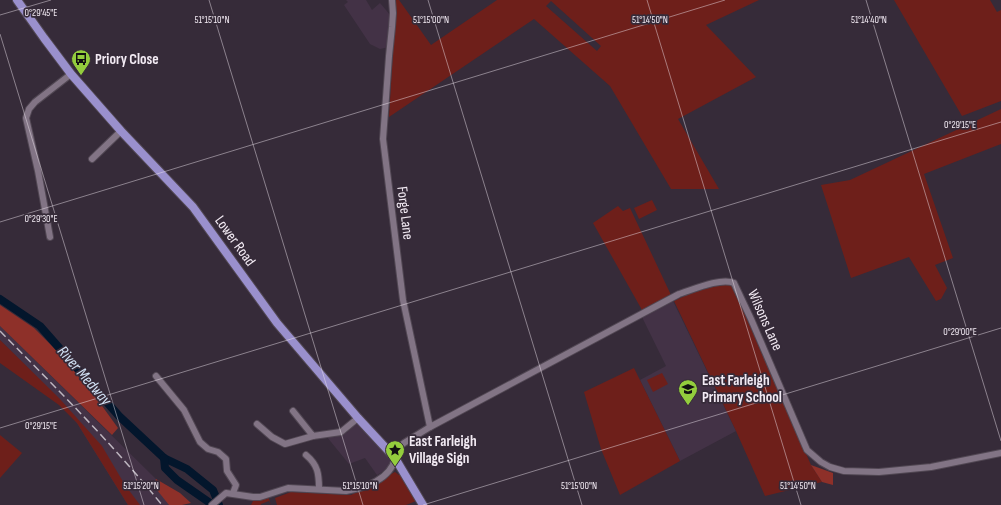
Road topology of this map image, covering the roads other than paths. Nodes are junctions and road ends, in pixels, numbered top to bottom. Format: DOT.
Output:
graph roads {
  1 [pos="17,0"];
  2 [pos="392,0"];
  3 [pos="71,74"];
  4 [pos="121,131"];
  5 [pos="92,158"];
  6 [pos="50,237"];
  7 [pos="156,376"];
  8 [pos="293,411"];
  9 [pos="305,414"];
  10 [pos="299,418"];
  11 [pos="358,418"];
  12 [pos="257,424"];
  13 [pos="430,427"];
  14 [pos="312,436"];
  15 [pos="1001,453"];
  16 [pos="393,456"];
  17 [pos="311,457"];
  18 [pos="404,471"];
  19 [pos="389,472"];
  20 [pos="319,489"];
  21 [pos="231,493"];
  22 [pos="212,505"];
  23 [pos="423,505"];
  1 -- 3 [label="main road, Lower Road"];
  2 -- 13 [label="street, Forge Lane"];
  3 -- 4 [label="main road, Lower Road"];
  3 -- 6 [label="street"];
  4 -- 5 [label="street"];
  4 -- 11 [label="main road, Lower Road"];
  7 -- 21 [label="street"];
  8 -- 10 [label="street"];
  9 -- 10 [label="street"];
  10 -- 14 [label="street"];
  11 -- 14 [label="street"];
  11 -- 16 [label="main road, Lower Road"];
  12 -- 14 [label="street"];
  13 -- 15 [label="street, Wilsons Lane"];
  13 -- 16 [label="street, Wilsons Lane"];
  16 -- 18 [label="main road, Lower Road"];
  16 -- 19 [label="street"];
  17 -- 20 [label="street"];
  18 -- 19 [label="street"];
  18 -- 23 [label="main road, Lower Road"];
  19 -- 20 [label="street"];
  20 -- 21 [label="street"];
  21 -- 22 [label="street"];
}
